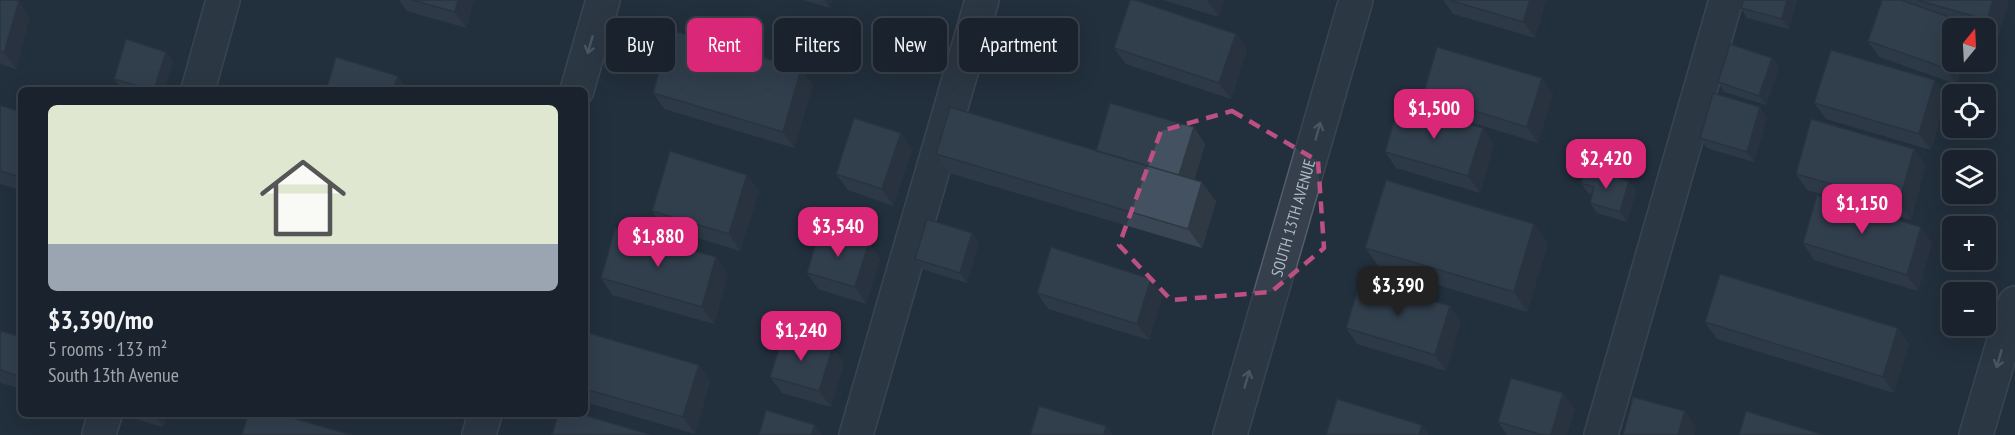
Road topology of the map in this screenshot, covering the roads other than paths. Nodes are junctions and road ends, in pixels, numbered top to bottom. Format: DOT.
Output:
graph roads {
  1 [pos="223,0"];
  2 [pos="603,0"];
  3 [pos="982,0"];
  4 [pos="1356,0"];
  5 [pos="1726,0"];
  6 [pos="199,87"];
  7 [pos="578,87"];
  8 [pos="2015,303"];
  9 [pos="104,417"];
  10 [pos="484,417"];
  11 [pos="99,435"];
  12 [pos="479,435"];
  13 [pos="856,435"];
  14 [pos="1230,435"];
  15 [pos="1601,435"];
  16 [pos="1976,435"];
  1 -- 6 [label="street"];
  2 -- 7 [label="street, one-way"];
  3 -- 13 [label="street"];
  14 -- 4 [label="street, SOUTH 13TH AVENUE, one-way"];
  5 -- 15 [label="street"];
  8 -- 16 [label="street, one-way"];
  9 -- 11 [label="street"];
  10 -- 12 [label="street"];
}
